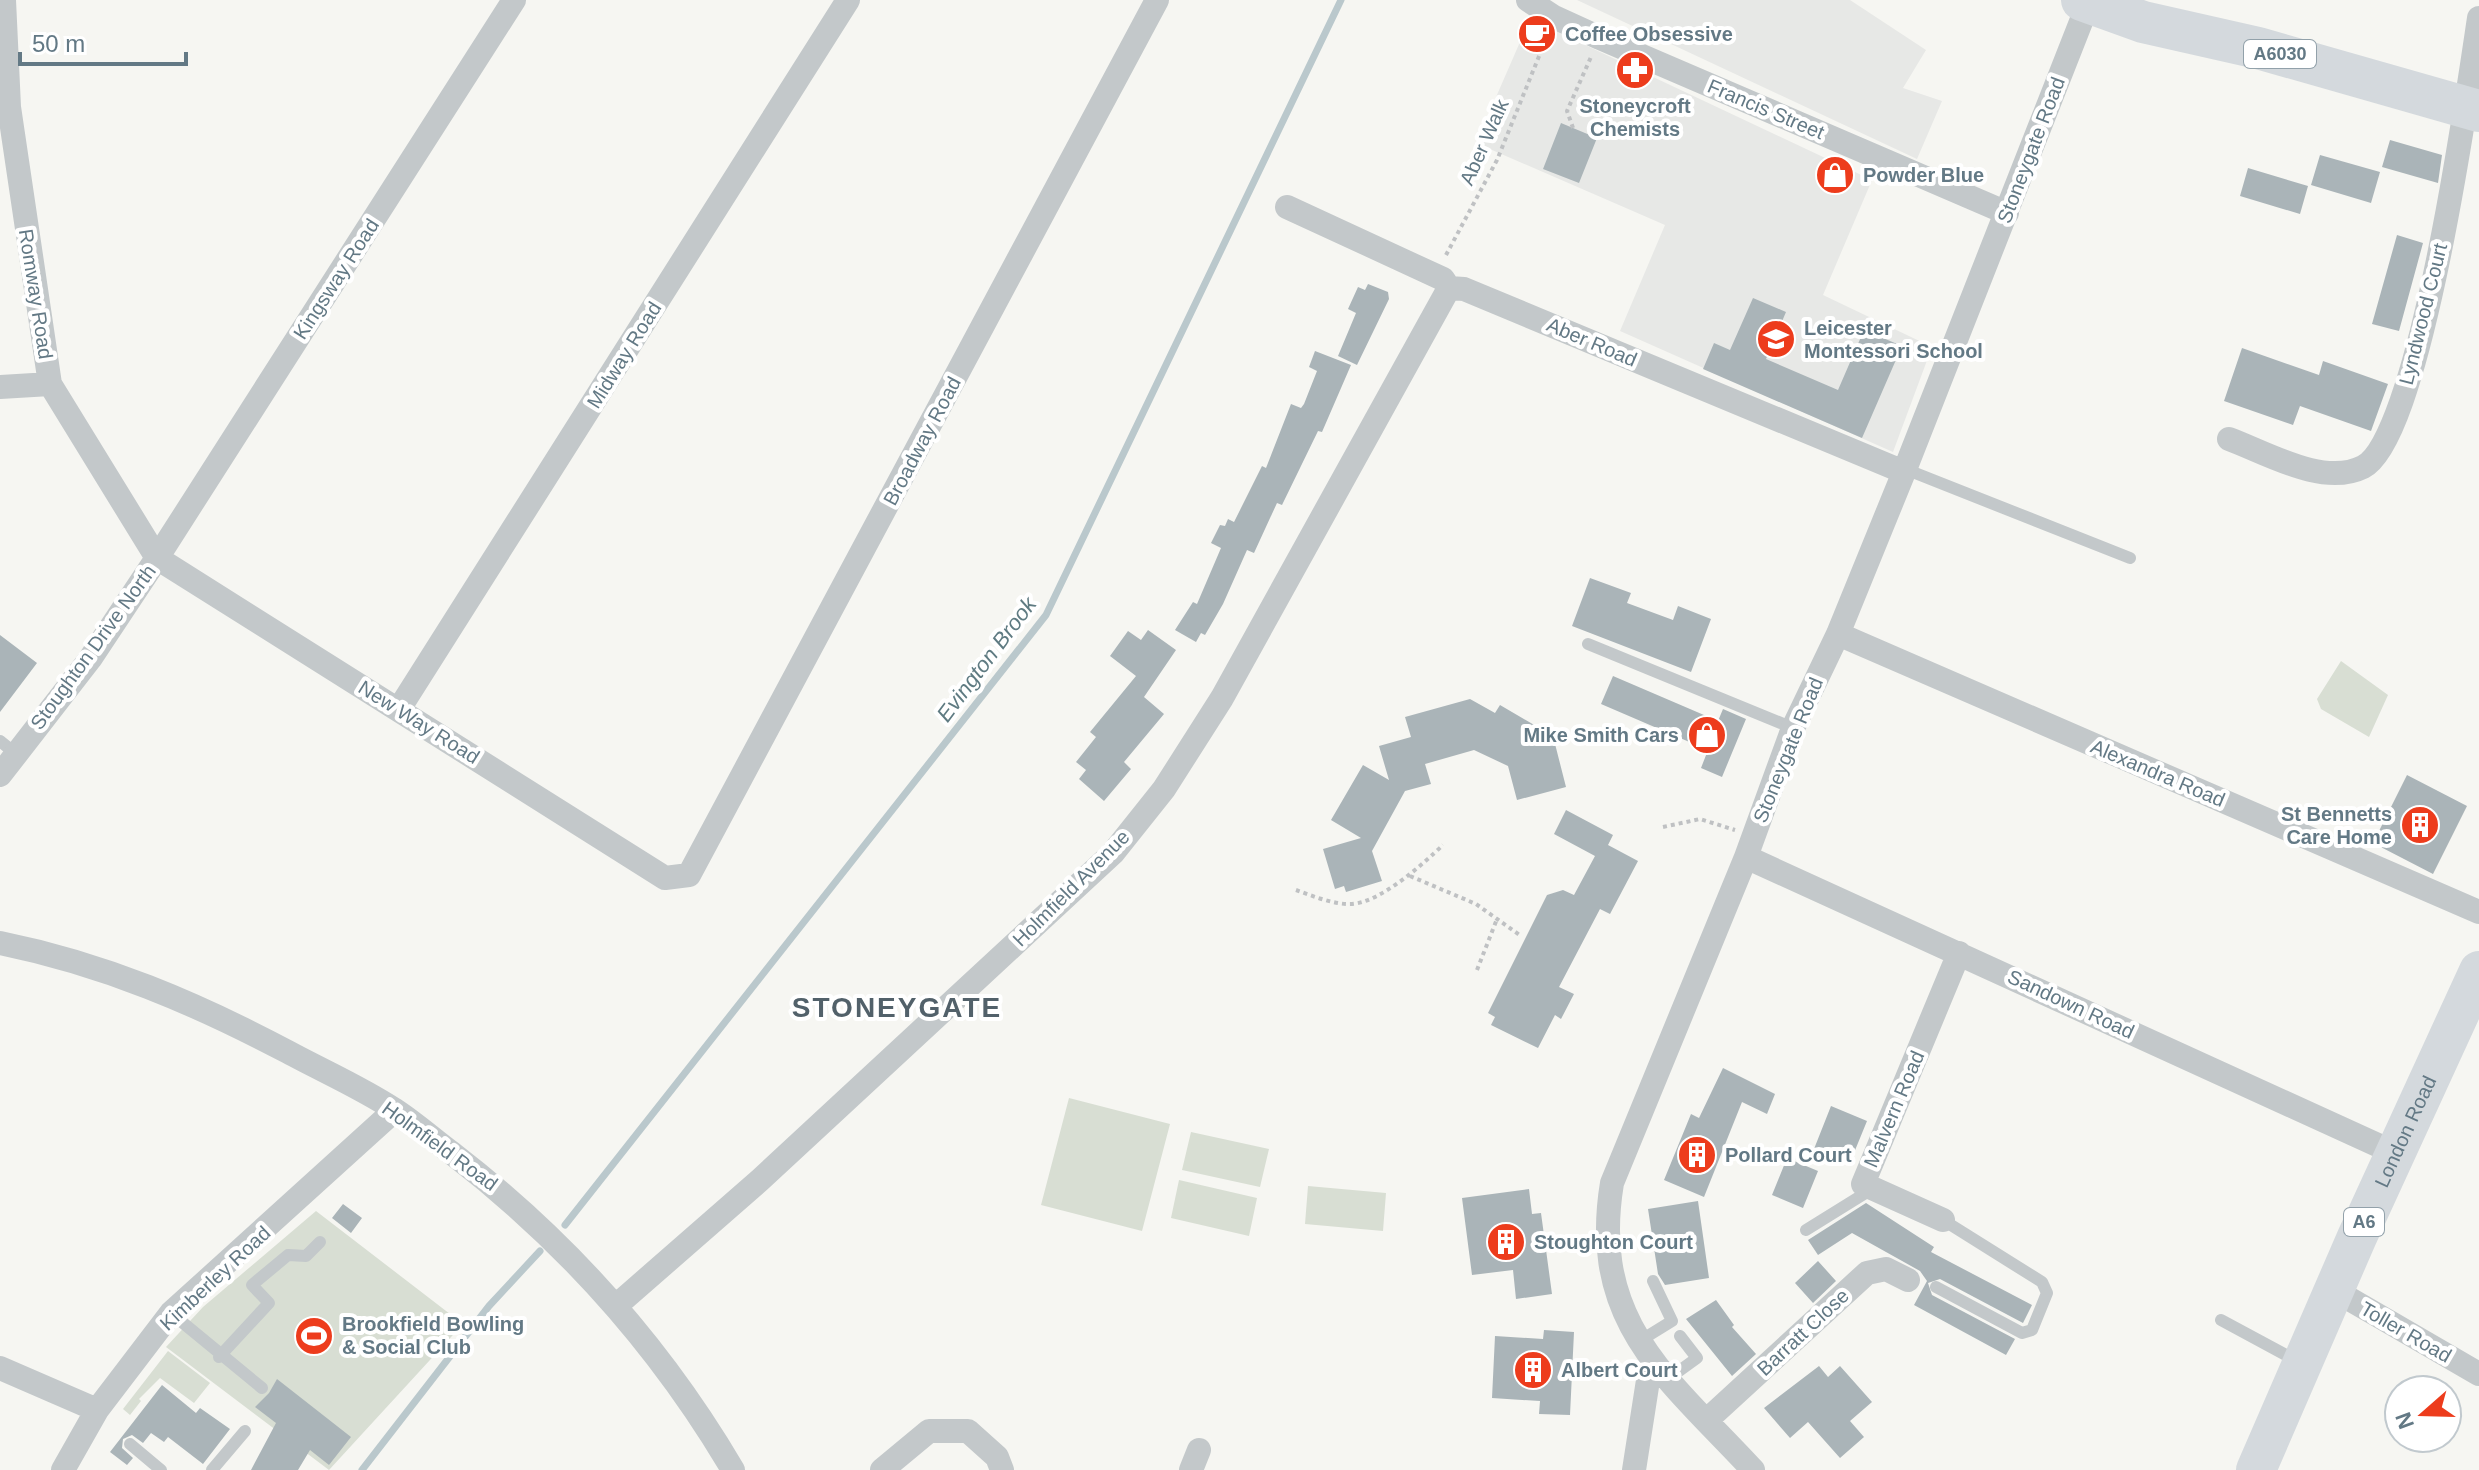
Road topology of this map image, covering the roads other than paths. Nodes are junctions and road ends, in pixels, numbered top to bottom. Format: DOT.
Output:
graph roads {
  1 [pos="4,0"];
  2 [pos="514,0"];
  3 [pos="848,0"];
  4 [pos="1157,0"];
  5 [pos="2085,2"];
  6 [pos="1539,5"];
  7 [pos="2147,11"];
  8 [pos="2479,18"];
  9 [pos="2472,109"];
  10 [pos="1287,207"];
  11 [pos="2007,213"];
  12 [pos="1442,282"];
  13 [pos="50,384"];
  14 [pos="0,387"];
  15 [pos="2229,439"];
  16 [pos="1904,470"];
  17 [pos="157,558"];
  18 [pos="2130,558"];
  19 [pos="1838,634"];
  20 [pos="1588,644"];
  21 [pos="399,709"];
  22 [pos="1793,728"];
  23 [pos="8,748"];
  24 [pos="0,775"];
  25 [pos="1750,846"];
  26 [pos="682,879"];
  27 [pos="2479,912"];
  28 [pos="0,943"];
  29 [pos="1959,953"];
  30 [pos="2479,971"];
  31 [pos="395,1110"];
  32 [pos="2395,1153"];
  33 [pos="1868,1187"];
  34 [pos="1943,1220"];
  35 [pos="1806,1230"];
  36 [pos="320,1242"];
  37 [pos="1908,1280"];
  38 [pos="1653,1281"];
  39 [pos="1936,1287"];
  40 [pos="2334,1290"];
  41 [pos="617,1305"];
  42 [pos="171,1313"];
  43 [pos="2221,1320"];
  44 [pos="1680,1336"];
  45 [pos="1645,1351"];
  46 [pos="219,1357"];
  47 [pos="2303,1365"];
  48 [pos="0,1368"];
  49 [pos="2479,1374"];
  50 [pos="1668,1379"];
  51 [pos="262,1388"];
  52 [pos="97,1410"];
  53 [pos="1707,1420"];
  54 [pos="245,1431"];
  55 [pos="130,1444"];
  56 [pos="216,1469"];
  57 [pos="63,1470"];
  58 [pos="161,1470"];
  59 [pos="733,1470"];
  60 [pos="882,1470"];
  61 [pos="1002,1470"];
  62 [pos="1634,1470"];
  63 [pos="1753,1470"];
  64 [pos="2256,1470"];
  1 -- 13 [label="street, Romway Road"];
  2 -- 17 [label="street, Kingsway Road"];
  3 -- 21 [label="street, Midway Road"];
  4 -- 26 [label="street, Broadway Road"];
  5 -- 7 [label="highway, A6030"];
  5 -- 11 [label="street, Stoneygate Road"];
  6 -- 11 [label="street, Francis Street"];
  7 -- 9 [label="highway, A6030"];
  8 -- 9 [label="street, Lyndwood Court"];
  9 -- 15 [label="street, Lyndwood Court"];
  10 -- 12 [label="street, Aber Road"];
  11 -- 16 [label="street, Stoneygate Road"];
  12 -- 16 [label="street, Aber Road"];
  12 -- 41 [label="street, Holmfield Avenue"];
  13 -- 14 [label="street"];
  13 -- 17 [label="street, Romway Road"];
  16 -- 18 [label="lane"];
  16 -- 19 [label="street, Stoneygate Road"];
  17 -- 21 [label="street, New Way Road"];
  17 -- 23 [label="street, Stoughton Drive North"];
  19 -- 22 [label="street, Stoneygate Road"];
  19 -- 27 [label="street, Alexandra Road"];
  20 -- 22 [label="lane"];
  21 -- 26 [label="street, New Way Road"];
  22 -- 25 [label="street, Stoneygate Road"];
  23 -- 24 [label="street, Stoughton Drive North"];
  25 -- 29 [label="street, Sandown Road"];
  25 -- 45 [label="street, Stoneygate Road"];
  28 -- 31 [label="street, Holmfield Road"];
  29 -- 32 [label="street, Sandown Road"];
  29 -- 33 [label="street, Malvern Road"];
  30 -- 32 [label="main road, London Road / A6"];
  31 -- 41 [label="street, Holmfield Road"];
  31 -- 42 [label="street, Kimberley Road"];
  32 -- 40 [label="main road, London Road / A6"];
  33 -- 34 [label="street, Malvern Road"];
  33 -- 35 [label="lane"];
  34 -- 39 [label="lane"];
  36 -- 46 [label="lane"];
  37 -- 53 [label="street, Barratt Close"];
  38 -- 45 [label="lane"];
  40 -- 47 [label="main road, London Road / A6"];
  40 -- 49 [label="street, Toller Road"];
  41 -- 59 [label="street, Holmfield Road"];
  42 -- 46 [label="lane"];
  42 -- 52 [label="street, Kimberley Road"];
  43 -- 47 [label="lane"];
  44 -- 50 [label="lane"];
  45 -- 50 [label="street, Stoneygate Road"];
  45 -- 62 [label="street"];
  46 -- 51 [label="lane"];
  47 -- 64 [label="main road, London Road / A6"];
  48 -- 52 [label="street"];
  50 -- 53 [label="street, Stoneygate Road"];
  52 -- 57 [label="street, Kimberley Road"];
  53 -- 63 [label="street, Stoneygate Road"];
  54 -- 56 [label="lane"];
  55 -- 58 [label="lane"];
  60 -- 61 [label="street"];
}
